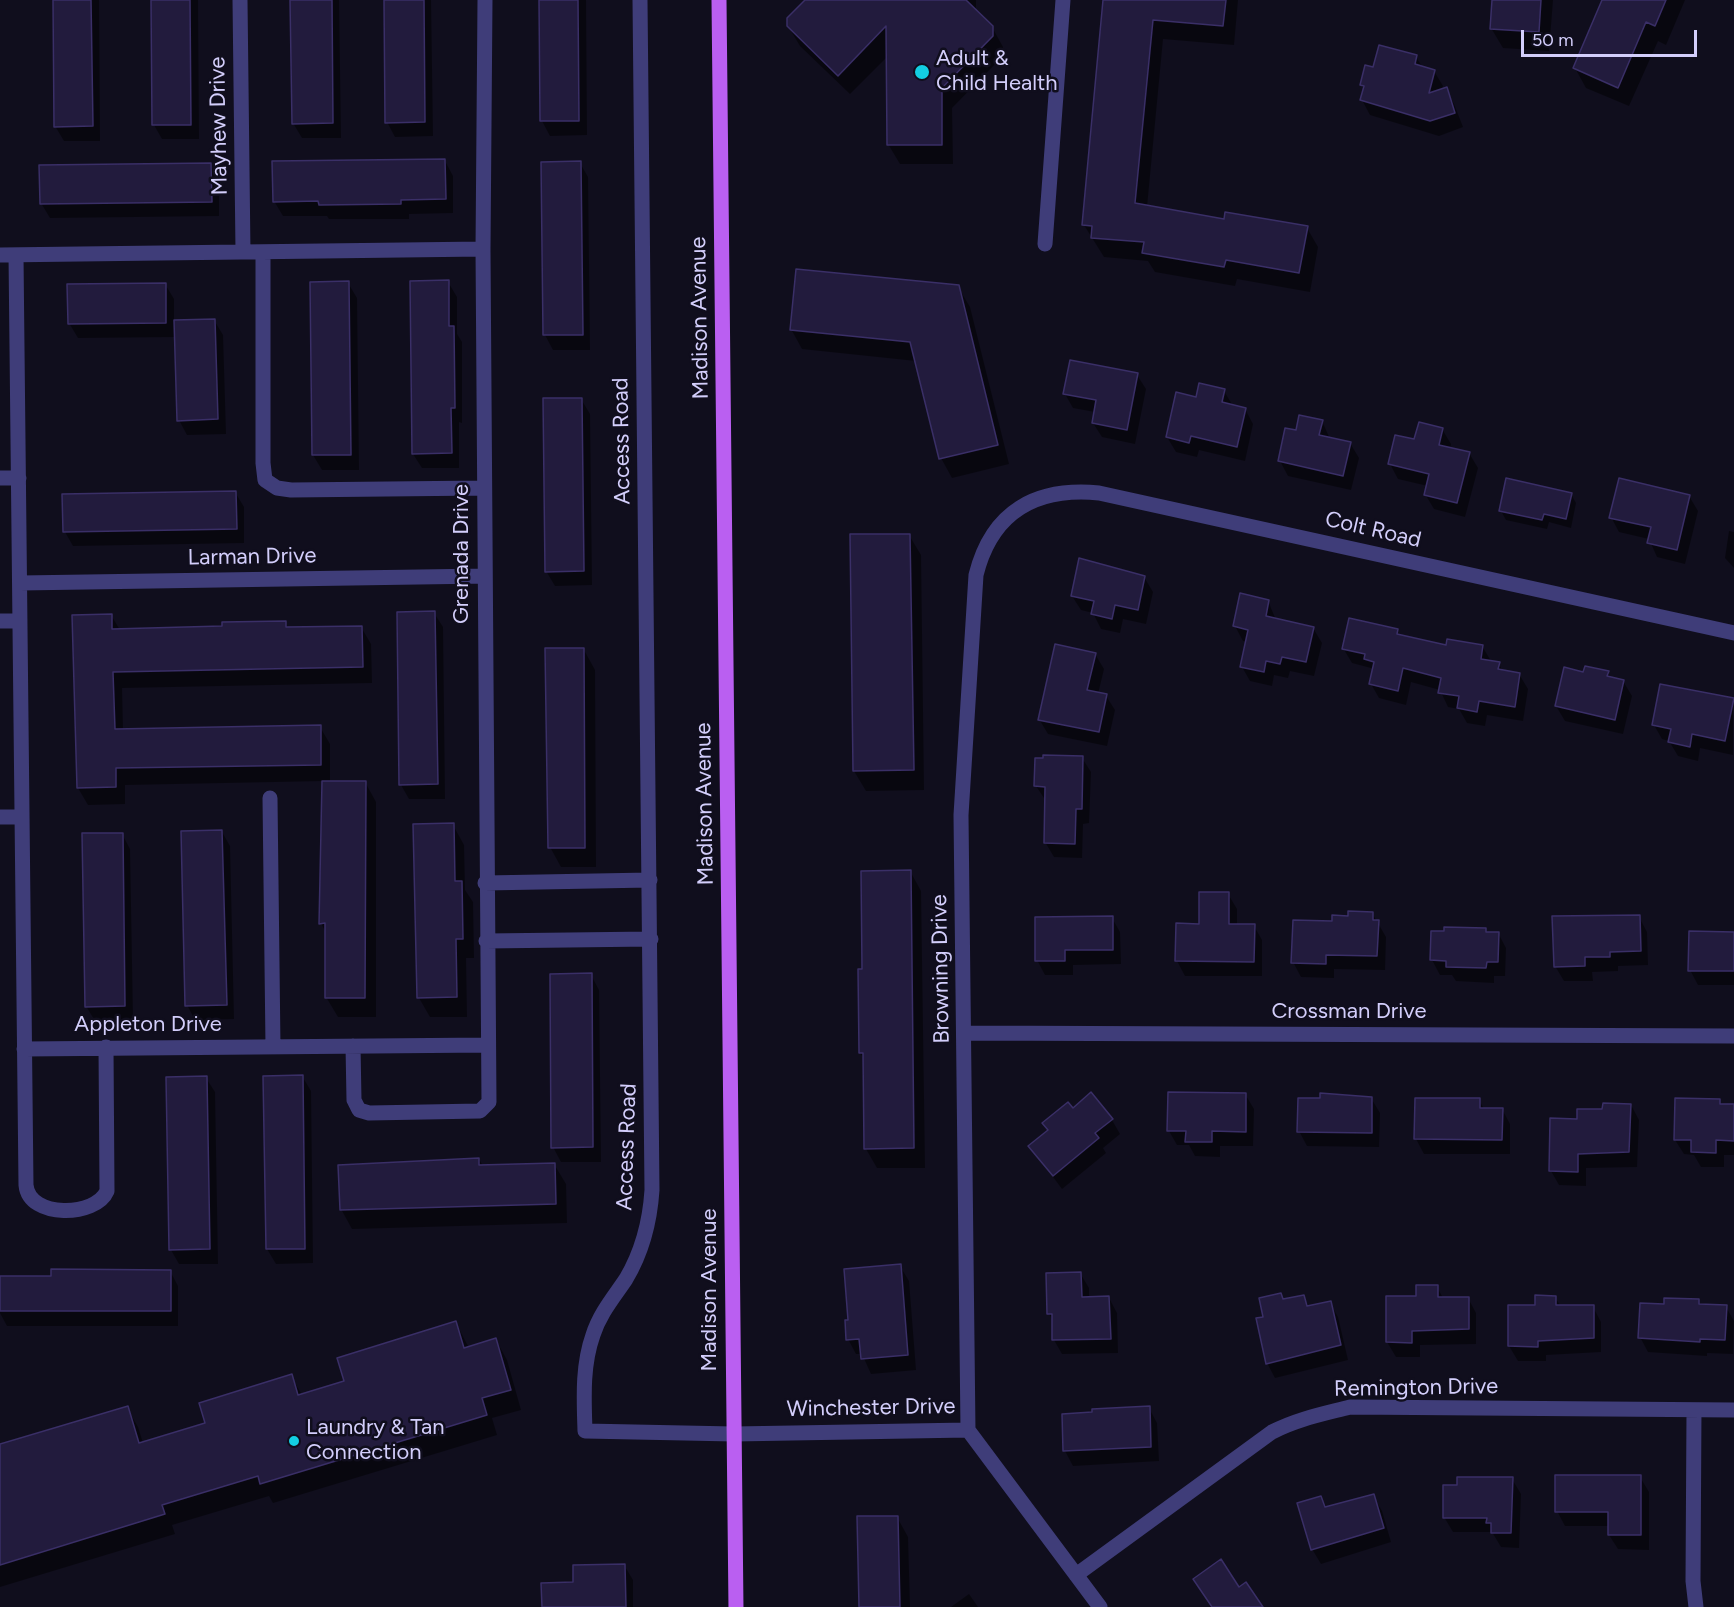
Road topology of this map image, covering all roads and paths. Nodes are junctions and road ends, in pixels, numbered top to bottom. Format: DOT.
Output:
graph roads {
  1 [pos="240,0"];
  2 [pos="485,0"];
  3 [pos="640,0"];
  4 [pos="719,0"];
  5 [pos="1063,0"];
  6 [pos="1045,244"];
  7 [pos="483,249"];
  8 [pos="243,252"];
  9 [pos="263,252"];
  10 [pos="0,255"];
  11 [pos="16,255"];
  12 [pos="0,478"];
  13 [pos="19,478"];
  14 [pos="484,488"];
  15 [pos="1006,517"];
  16 [pos="485,576"];
  17 [pos="20,583"];
  18 [pos="0,621"];
  19 [pos="20,621"];
  20 [pos="1734,633"];
  21 [pos="270,798"];
  22 [pos="0,817"];
  23 [pos="22,817"];
  24 [pos="650,880"];
  25 [pos="485,883"];
  26 [pos="651,939"];
  27 [pos="486,941"];
  28 [pos="965,1033"];
  29 [pos="1734,1036"];
  30 [pos="488,1045"];
  31 [pos="353,1046"];
  32 [pos="106,1047"];
  33 [pos="273,1047"];
  34 [pos="24,1048"];
  35 [pos="1694,1410"];
  36 [pos="1734,1410"];
  37 [pos="968,1430"];
  38 [pos="734,1434"];
  39 [pos="1076,1575"];
  40 [pos="736,1607"];
  41 [pos="1100,1607"];
  42 [pos="1696,1607"];
  1 -- 8 [label="street, Mayhew Drive"];
  2 -- 7 [label="street, Grenada Drive"];
  3 -- 24 [label="street, Access Road"];
  4 -- 38 [label="main road, Madison Avenue"];
  5 -- 6 [label="street"];
  7 -- 9 [label="street"];
  7 -- 14 [label="street, Grenada Drive"];
  8 -- 9 [label="street"];
  8 -- 11 [label="street"];
  9 -- 14 [label="street"];
  10 -- 11 [label="street"];
  11 -- 13 [label="street"];
  12 -- 13 [label="street"];
  13 -- 17 [label="street"];
  14 -- 16 [label="street, Grenada Drive"];
  15 -- 20 [label="street, Colt Road"];
  15 -- 28 [label="street, Browning Drive"];
  16 -- 17 [label="street, Larman Drive"];
  16 -- 25 [label="street, Grenada Drive"];
  17 -- 19 [label="street"];
  18 -- 19 [label="street"];
  19 -- 23 [label="street"];
  21 -- 33 [label="street"];
  22 -- 23 [label="street"];
  23 -- 34 [label="street"];
  24 -- 25 [label="street"];
  24 -- 26 [label="street, Access Road"];
  25 -- 27 [label="street, Grenada Drive"];
  26 -- 27 [label="street"];
  26 -- 38 [label="street, Access Road"];
  27 -- 30 [label="street, Grenada Drive"];
  28 -- 29 [label="street, Crossman Drive"];
  28 -- 37 [label="street, Browning Drive"];
  30 -- 31 [label="street, Appleton Drive"];
  30 -- 31 [label="street, Grenada Drive"];
  31 -- 33 [label="street, Appleton Drive"];
  32 -- 33 [label="street, Appleton Drive"];
  32 -- 34 [label="street, Appleton Drive"];
  32 -- 34 [label="street"];
  35 -- 36 [label="street, Remington Drive"];
  35 -- 39 [label="street, Remington Drive"];
  35 -- 42 [label="street"];
  37 -- 38 [label="street, Winchester Drive"];
  37 -- 39 [label="street, Winchester Drive"];
  38 -- 40 [label="main road, Madison Avenue"];
  39 -- 41 [label="street, Winchester Drive"];
}
